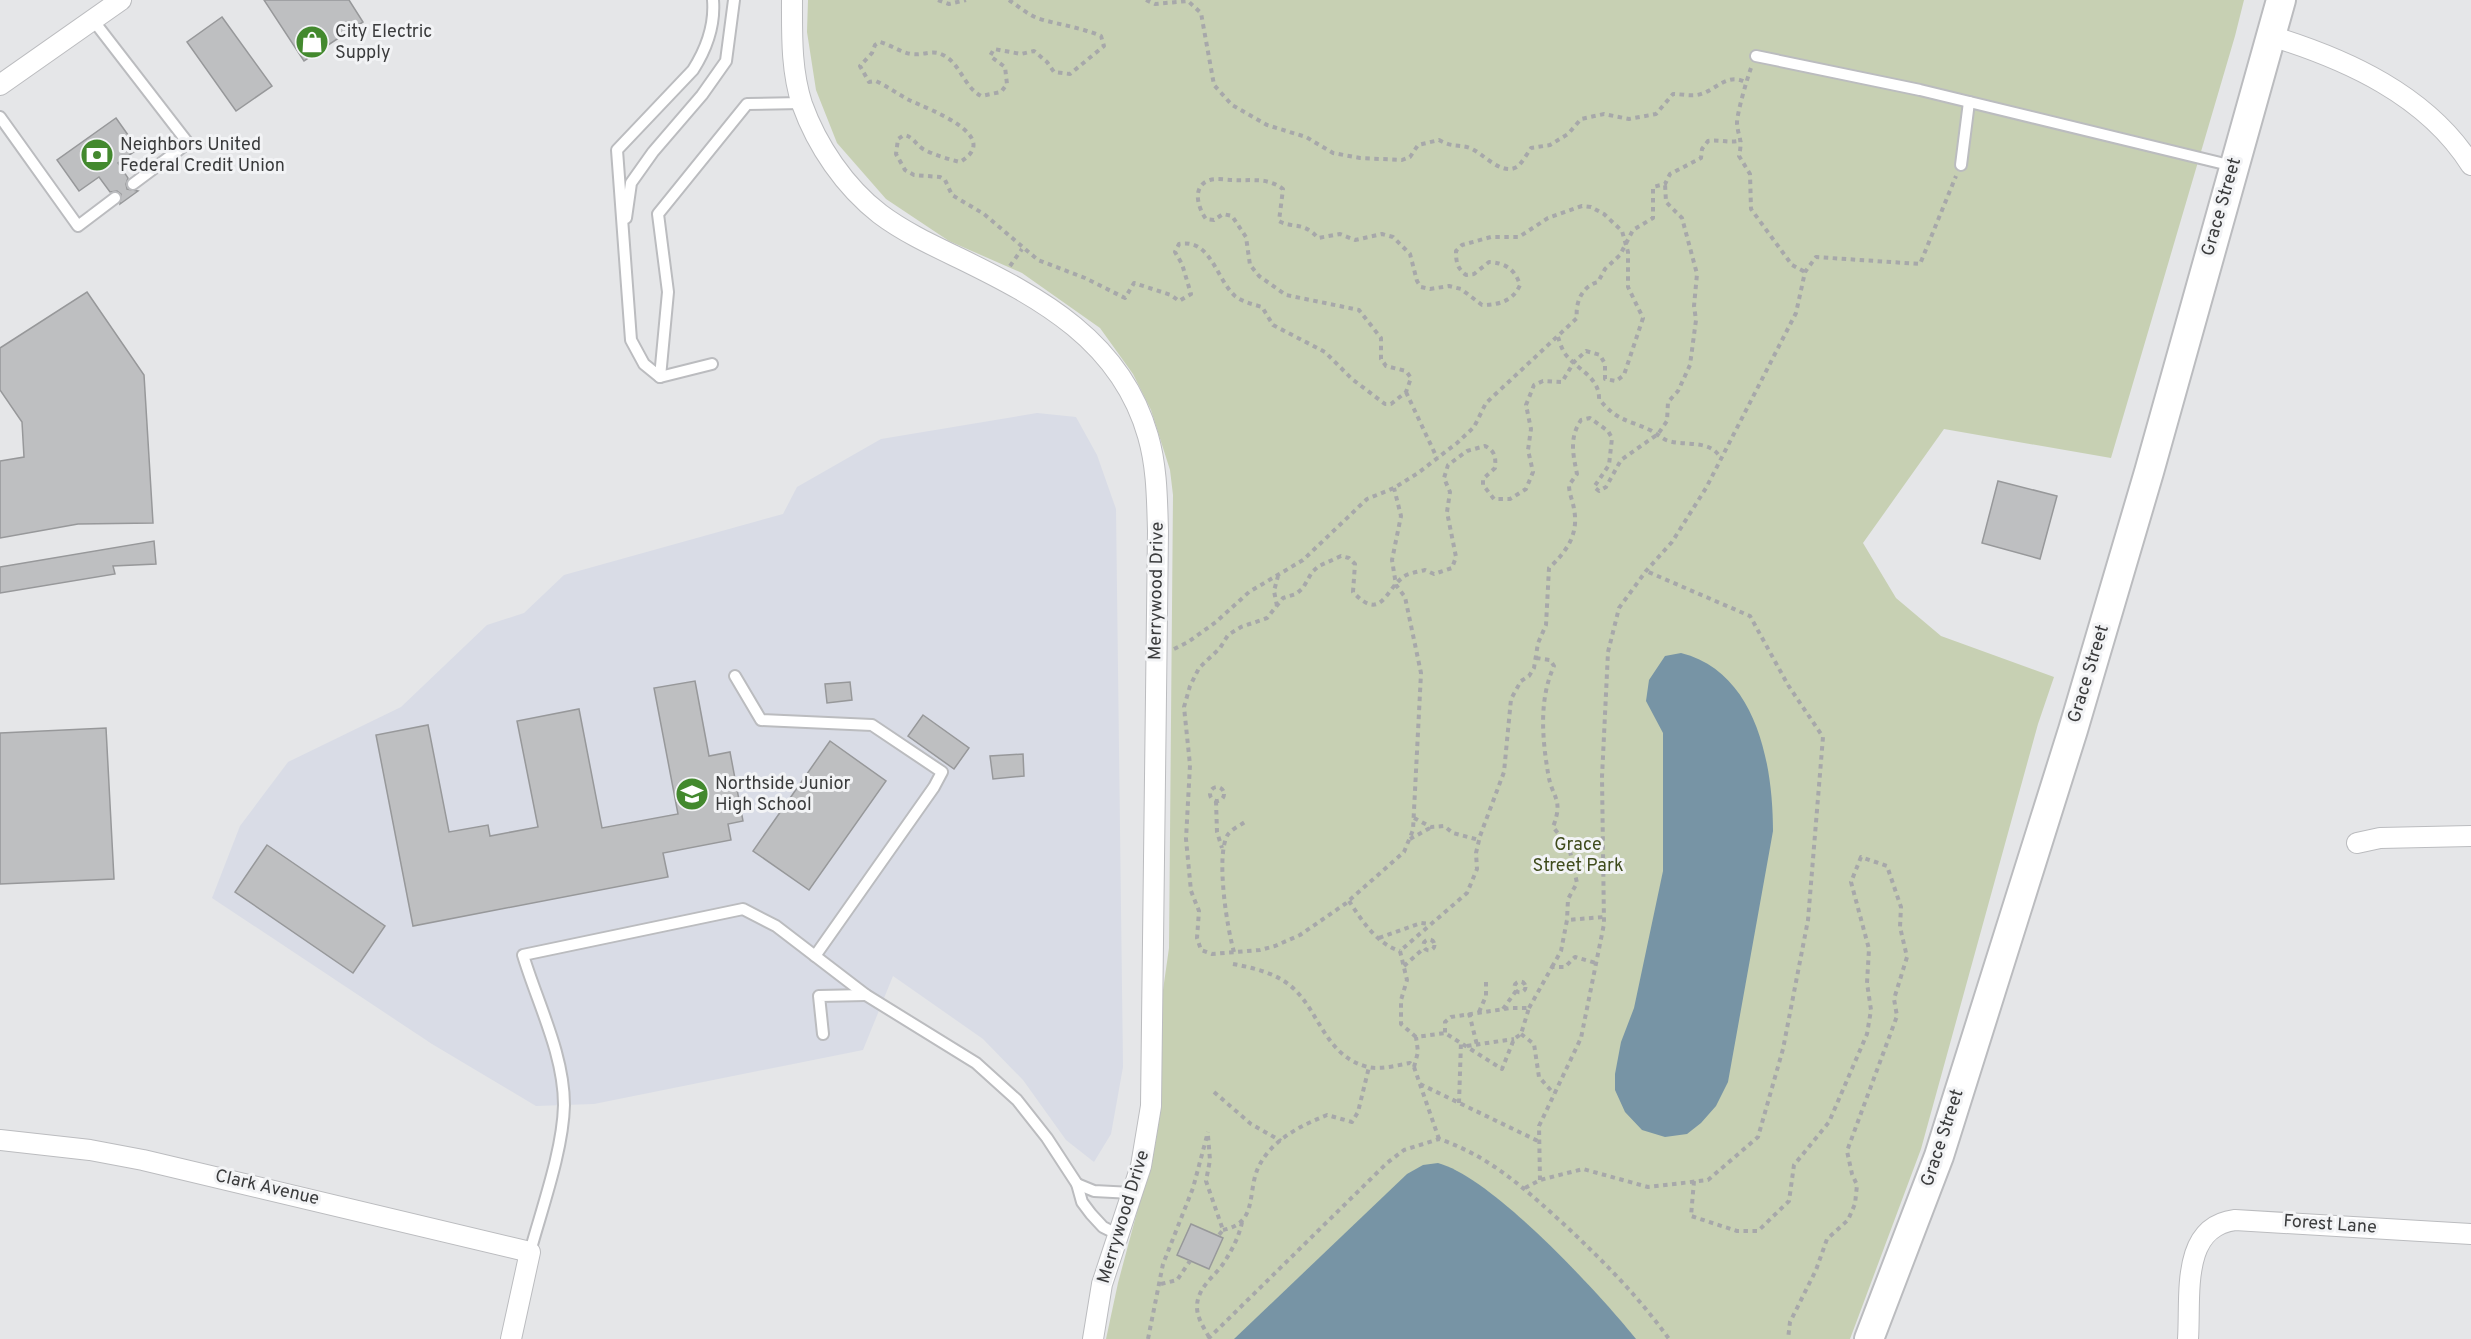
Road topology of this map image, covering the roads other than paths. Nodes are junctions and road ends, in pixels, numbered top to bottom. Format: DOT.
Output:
graph roads {
  1 [pos="121,0"];
  2 [pos="713,0"];
  3 [pos="734,0"];
  4 [pos="792,0"];
  5 [pos="2281,0"];
  6 [pos="93,20"];
  7 [pos="2271,36"];
  8 [pos="1756,56"];
  9 [pos="1,84"];
  10 [pos="1969,102"];
  11 [pos="802,103"];
  12 [pos="0,117"];
  13 [pos="1961,165"];
  14 [pos="2471,165"];
  15 [pos="2234,166"];
  16 [pos="133,184"];
  17 [pos="115,198"];
  18 [pos="622,243"];
  19 [pos="711,364"];
  20 [pos="660,377"];
  21 [pos="735,676"];
  22 [pos="2471,836"];
  23 [pos="2356,843"];
  24 [pos="815,956"];
  25 [pos="866,995"];
  26 [pos="823,1034"];
  27 [pos="0,1140"];
  28 [pos="1077,1184"];
  29 [pos="1132,1193"];
  30 [pos="1118,1234"];
  31 [pos="2471,1234"];
  32 [pos="530,1252"];
  33 [pos="511,1339"];
  34 [pos="1093,1339"];
  35 [pos="1869,1339"];
  36 [pos="2188,1339"];
  1 -- 6 [label="street"];
  2 -- 18 [label="lane"];
  3 -- 18 [label="lane"];
  4 -- 11 [label="street, Merrywood Drive"];
  5 -- 7 [label="main road, Grace Street"];
  6 -- 9 [label="street"];
  6 -- 16 [label="lane"];
  7 -- 14 [label="street"];
  7 -- 15 [label="main road, Grace Street"];
  8 -- 10 [label="lane"];
  10 -- 13 [label="lane"];
  10 -- 15 [label="lane"];
  11 -- 20 [label="lane"];
  11 -- 29 [label="street, Merrywood Drive"];
  12 -- 17 [label="lane"];
  15 -- 35 [label="main road, Grace Street"];
  18 -- 20 [label="lane"];
  19 -- 20 [label="lane"];
  21 -- 24 [label="lane"];
  22 -- 23 [label="street"];
  24 -- 25 [label="lane"];
  24 -- 32 [label="lane"];
  25 -- 26 [label="lane"];
  25 -- 28 [label="lane"];
  27 -- 32 [label="street, Clark Avenue"];
  28 -- 29 [label="lane"];
  28 -- 30 [label="lane"];
  29 -- 30 [label="street, Merrywood Drive"];
  30 -- 34 [label="street, Merrywood Drive"];
  31 -- 36 [label="street, Forest Lane"];
  32 -- 33 [label="street"];
}
